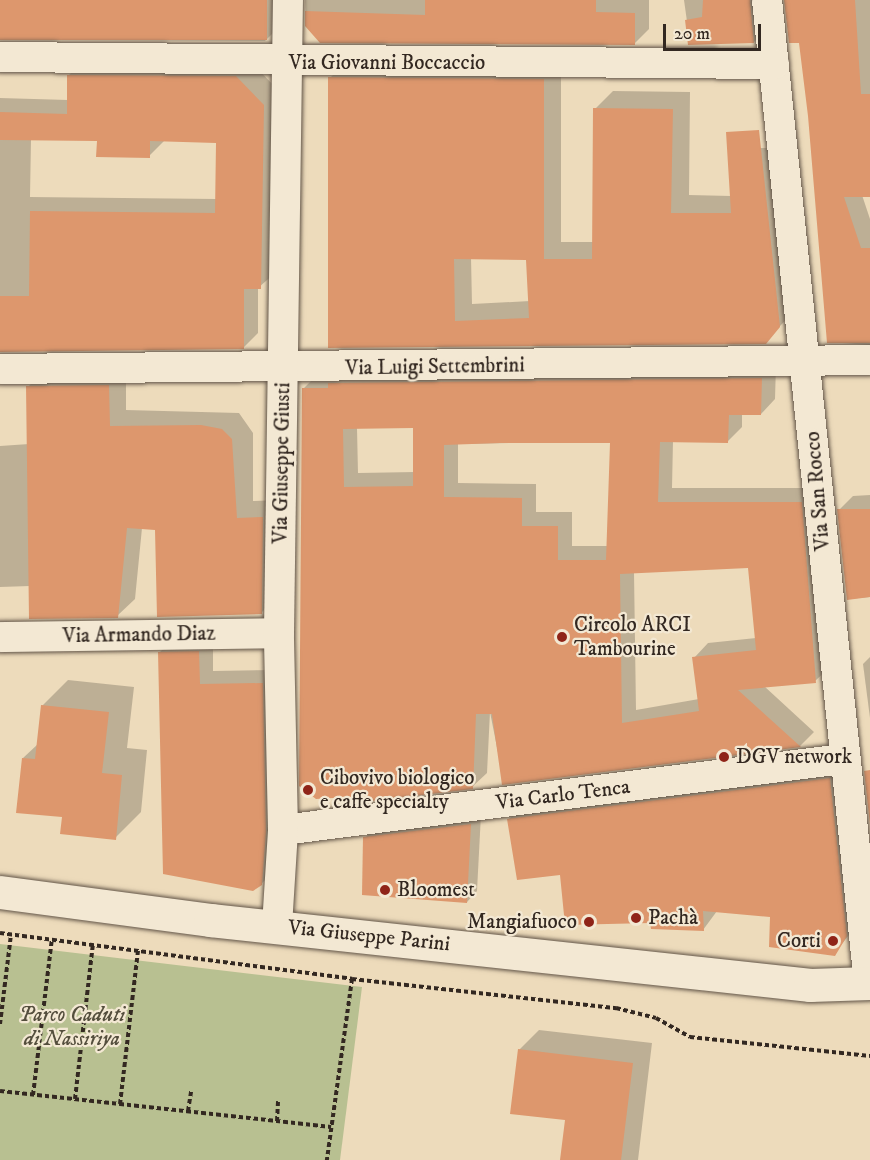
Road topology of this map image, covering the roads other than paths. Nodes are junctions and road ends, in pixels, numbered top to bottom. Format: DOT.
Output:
graph roads {
  1 [pos="288,0"];
  2 [pos="767,0"];
  3 [pos="0,57"];
  4 [pos="286,63"];
  5 [pos="774,64"];
  6 [pos="870,360"];
  7 [pos="805,361"];
  8 [pos="0,369"];
  9 [pos="284,369"];
  10 [pos="279,633"];
  11 [pos="0,637"];
  12 [pos="843,759"];
  13 [pos="283,830"];
  14 [pos="0,892"];
  15 [pos="277,926"];
  16 [pos="870,989"];
  1 -- 4 [label="street, Via Giuseppe Giusti"];
  2 -- 5 [label="street, Via San Rocco"];
  3 -- 4 [label="street, Via Giovanni Boccaccio"];
  4 -- 5 [label="street, Via Giovanni Boccaccio"];
  4 -- 9 [label="street, Via Giuseppe Giusti"];
  5 -- 7 [label="street, Via San Rocco"];
  6 -- 7 [label="street, Via Luigi Settembrini"];
  7 -- 9 [label="street, Via Luigi Settembrini"];
  7 -- 12 [label="street, Via San Rocco"];
  8 -- 9 [label="street, Via Luigi Settembrini"];
  9 -- 10 [label="street, Via Giuseppe Giusti"];
  10 -- 11 [label="street, Via Armando Diaz"];
  10 -- 13 [label="street, Via Giuseppe Giusti"];
  12 -- 13 [label="street, Via Carlo Tenca"];
  12 -- 16 [label="street, Via San Rocco"];
  13 -- 15 [label="street, Via Giuseppe Giusti"];
  14 -- 15 [label="street, Via Giuseppe Parini"];
  15 -- 16 [label="street, Via Giuseppe Parini"];
}
